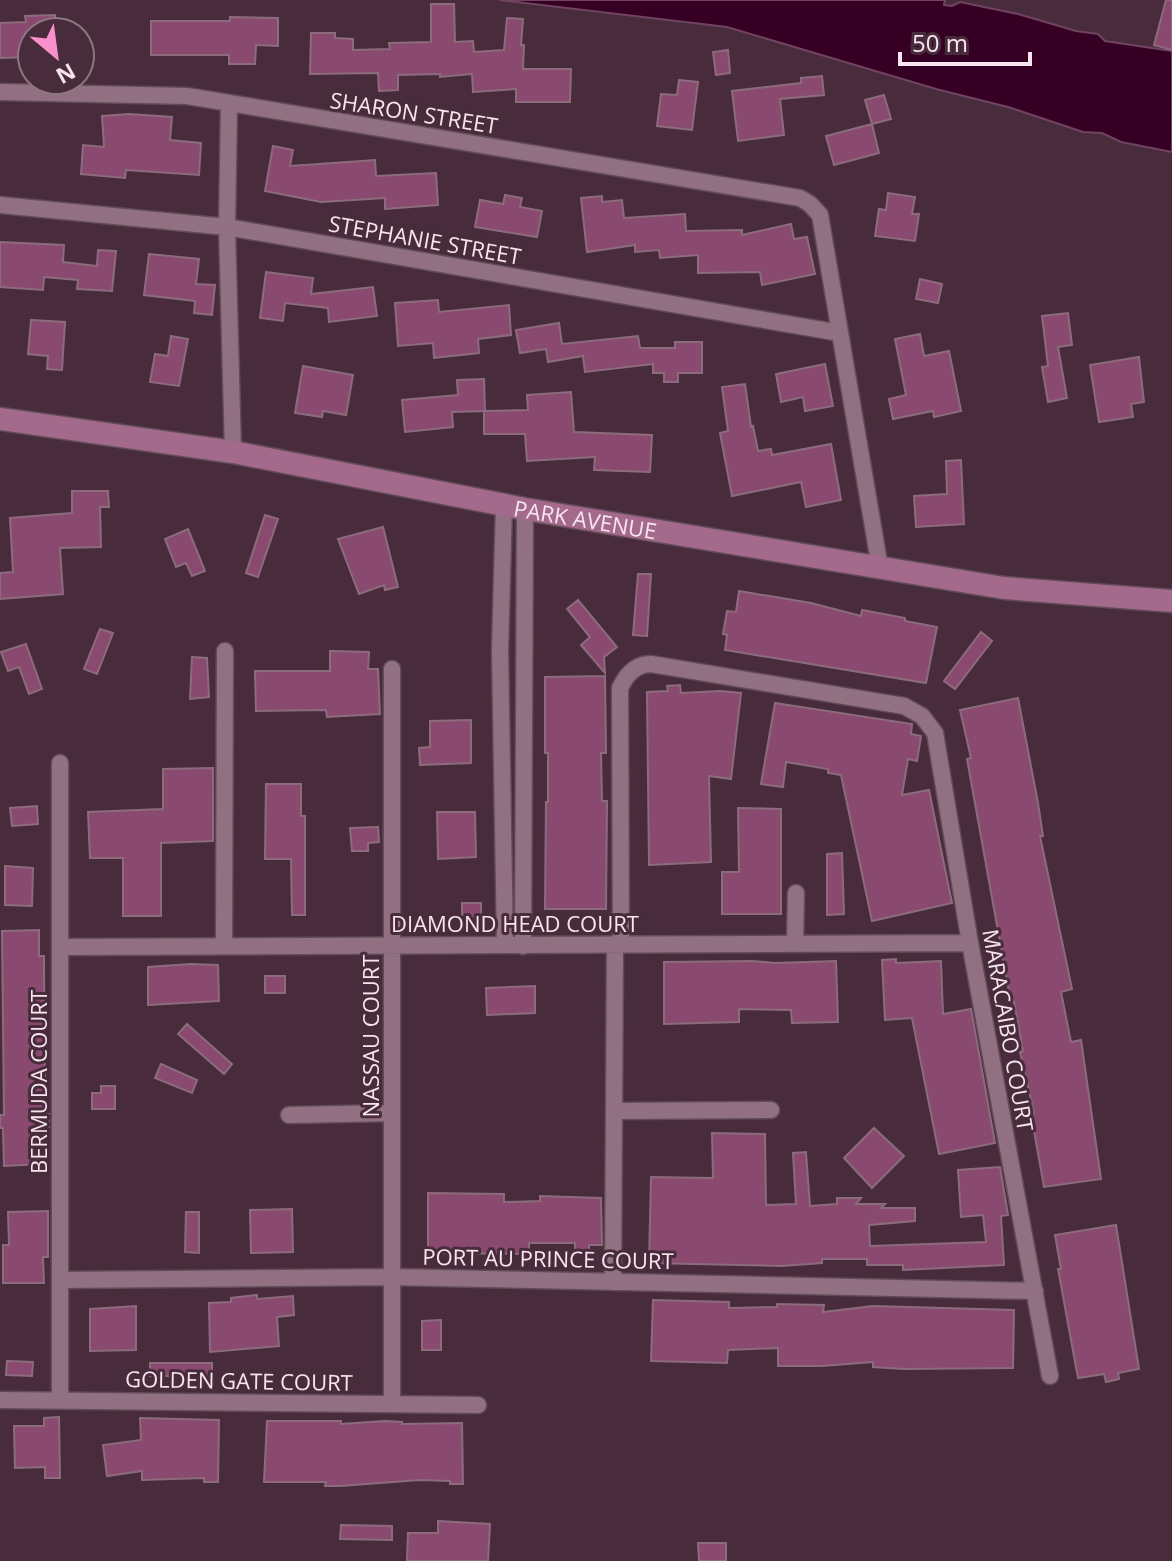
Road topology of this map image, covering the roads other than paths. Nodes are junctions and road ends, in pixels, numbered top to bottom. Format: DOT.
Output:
graph roads {
  1 [pos="0,92"];
  2 [pos="229,104"];
  3 [pos="0,205"];
  4 [pos="227,227"];
  5 [pos="840,333"];
  6 [pos="0,419"];
  7 [pos="233,452"];
  8 [pos="515,507"];
  9 [pos="880,568"];
  10 [pos="1172,601"];
  11 [pos="225,651"];
  12 [pos="392,669"];
  13 [pos="60,763"];
  14 [pos="796,893"];
  15 [pos="795,943"];
  16 [pos="970,943"];
  17 [pos="618,944"];
  18 [pos="392,945"];
  19 [pos="505,945"];
  20 [pos="224,946"];
  21 [pos="523,946"];
  22 [pos="60,947"];
  23 [pos="771,1110"];
  24 [pos="614,1111"];
  25 [pos="392,1113"];
  26 [pos="289,1115"];
  27 [pos="392,1277"];
  28 [pos="60,1280"];
  29 [pos="613,1282"];
  30 [pos="1035,1291"];
  31 [pos="1050,1376"];
  32 [pos="0,1400"];
  33 [pos="60,1400"];
  34 [pos="392,1404"];
  35 [pos="478,1405"];
  1 -- 2 [label="street, SHARON STREET"];
  2 -- 4 [label="street"];
  2 -- 5 [label="street, SHARON STREET"];
  3 -- 4 [label="street, STEPHANIE STREET"];
  4 -- 5 [label="street, STEPHANIE STREET"];
  4 -- 7 [label="street"];
  5 -- 9 [label="street"];
  6 -- 7 [label="main road, PARK AVENUE"];
  7 -- 8 [label="main road, PARK AVENUE"];
  8 -- 9 [label="main road, PARK AVENUE"];
  8 -- 19 [label="street"];
  8 -- 21 [label="street"];
  9 -- 10 [label="main road, PARK AVENUE"];
  11 -- 20 [label="street"];
  12 -- 18 [label="street, NASSAU COURT"];
  13 -- 22 [label="street, BERMUDA COURT"];
  14 -- 15 [label="street"];
  15 -- 16 [label="street, DIAMOND HEAD COURT"];
  15 -- 17 [label="street, DIAMOND HEAD COURT"];
  16 -- 17 [label="street, MARACAIBO COURT"];
  16 -- 30 [label="street, MARACAIBO COURT"];
  17 -- 21 [label="street, DIAMOND HEAD COURT"];
  17 -- 24 [label="street"];
  18 -- 19 [label="street, DIAMOND HEAD COURT"];
  18 -- 20 [label="street, DIAMOND HEAD COURT"];
  18 -- 25 [label="street, NASSAU COURT"];
  19 -- 21 [label="street, DIAMOND HEAD COURT"];
  20 -- 22 [label="street, DIAMOND HEAD COURT"];
  22 -- 28 [label="street, BERMUDA COURT"];
  23 -- 24 [label="street"];
  24 -- 29 [label="street"];
  25 -- 26 [label="street"];
  25 -- 27 [label="street, NASSAU COURT"];
  27 -- 28 [label="street, PORT AU PRINCE COURT"];
  27 -- 29 [label="street, PORT AU PRINCE COURT"];
  27 -- 34 [label="street, NASSAU COURT"];
  28 -- 33 [label="street, BERMUDA COURT"];
  29 -- 30 [label="street, PORT AU PRINCE COURT"];
  30 -- 31 [label="street, MARACAIBO COURT"];
  32 -- 33 [label="street, GOLDEN GATE COURT"];
  33 -- 34 [label="street, GOLDEN GATE COURT"];
  34 -- 35 [label="street, GOLDEN GATE COURT"];
}
